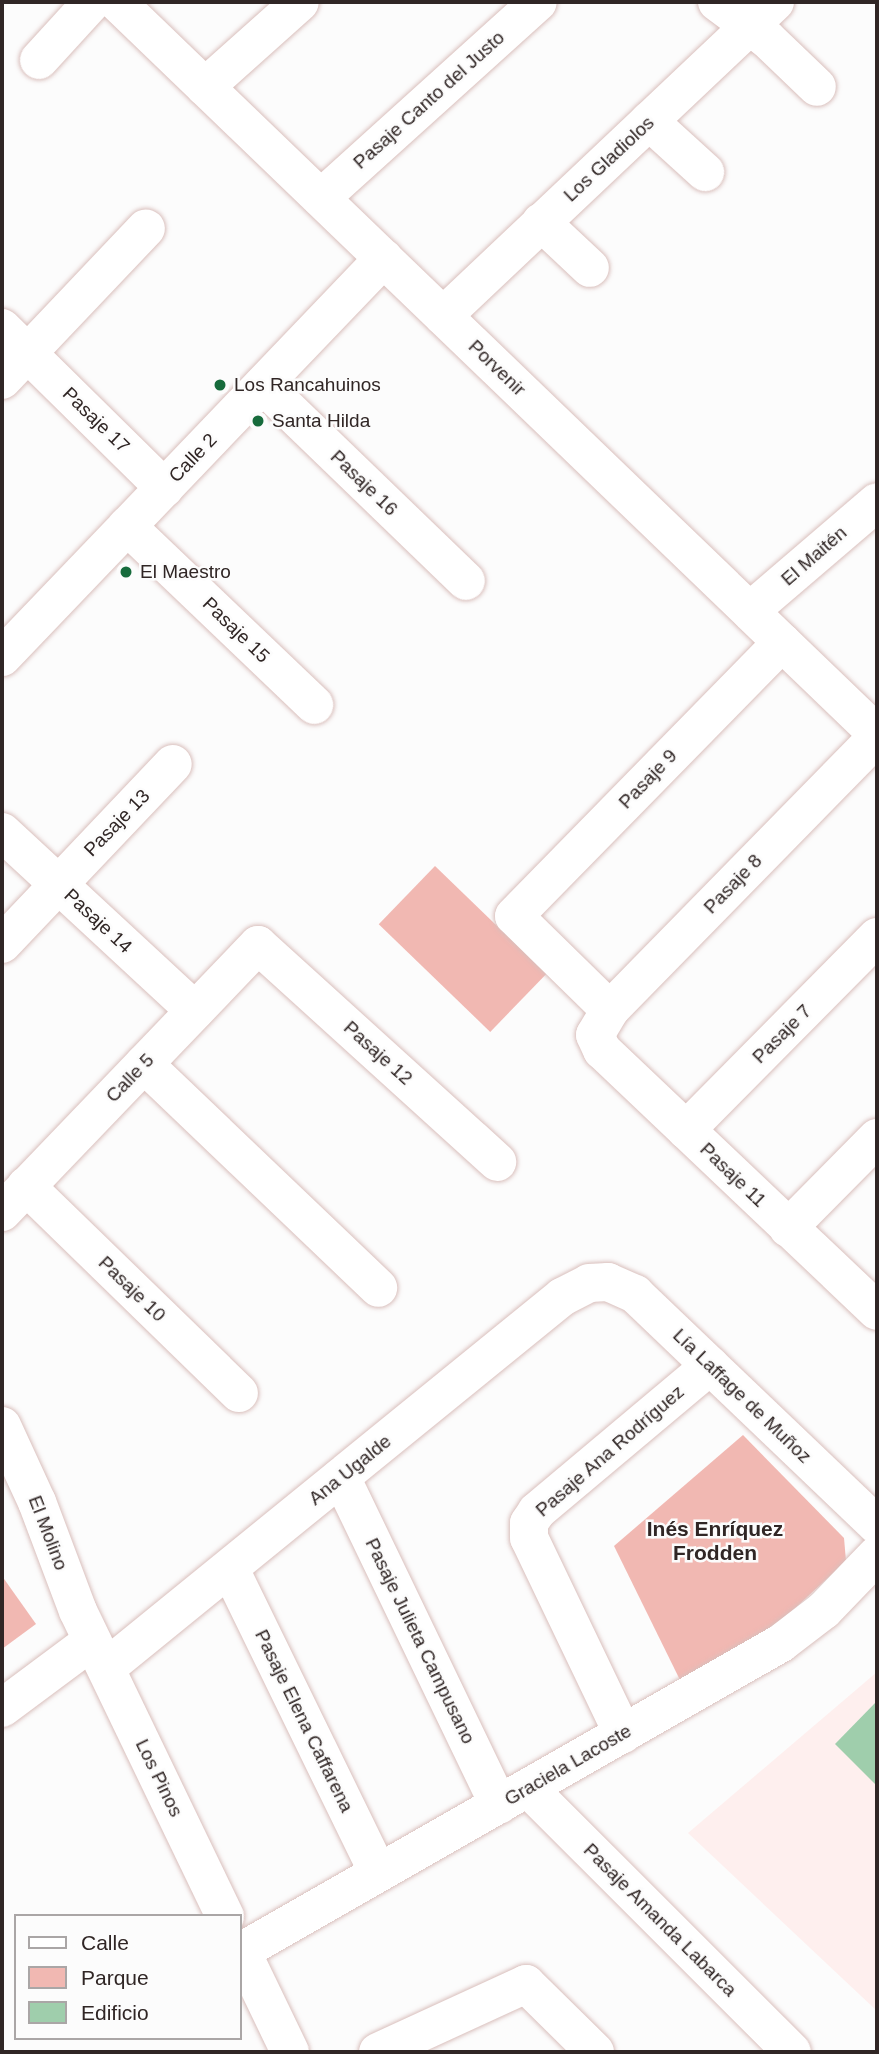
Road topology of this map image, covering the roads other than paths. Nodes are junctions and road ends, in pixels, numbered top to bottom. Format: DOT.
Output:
graph roads {
  1 [pos="92,2"];
  2 [pos="117,2"];
  3 [pos="300,2"];
  4 [pos="538,2"];
  5 [pos="716,2"];
  6 [pos="762,14"];
  7 [pos="39,60"];
  8 [pos="205,87"];
  9 [pos="817,87"];
  10 [pos="649,121"];
  11 [pos="705,172"];
  12 [pos="321,198"];
  13 [pos="541,222"];
  14 [pos="146,228"];
  15 [pos="384,258"];
  16 [pos="590,268"];
  17 [pos="443,316"];
  18 [pos="10,354"];
  19 [pos="263,385"];
  20 [pos="164,488"];
  21 [pos="877,502"];
  22 [pos="127,526"];
  23 [pos="466,581"];
  24 [pos="750,611"];
  25 [pos="782,642"];
  26 [pos="2,657"];
  27 [pos="314,705"];
  28 [pos="877,736"];
  29 [pos="173,764"];
  30 [pos="2,832"];
  31 [pos="59,884"];
  32 [pos="877,937"];
  33 [pos="2,944"];
  34 [pos="258,945"];
  35 [pos="195,1011"];
  36 [pos="602,1023"];
  37 [pos="144,1064"];
  38 [pos="686,1130"];
  39 [pos="877,1138"];
  40 [pos="497,1162"];
  41 [pos="14,1199"];
  42 [pos="788,1228"];
  43 [pos="599,1282"];
  44 [pos="378,1288"];
  45 [pos="877,1311"];
  46 [pos="710,1366"];
  47 [pos="239,1393"];
  48 [pos="2,1426"];
  49 [pos="341,1477"];
  50 [pos="877,1525"];
  51 [pos="877,1555"];
  52 [pos="230,1569"];
  53 [pos="99,1655"];
  54 [pos="2,1708"];
  55 [pos="623,1734"];
  56 [pos="513,1796"];
  57 [pos="378,1873"];
  58 [pos="224,1914"];
  59 [pos="242,1948"];
  60 [pos="242,1951"];
  61 [pos="290,2052"];
  62 [pos="378,2052"];
  63 [pos="594,2052"];
  64 [pos="792,2052"];
  1 -- 7 [label="street"];
  2 -- 8 [label="street, Porvenir"];
  3 -- 8 [label="street"];
  4 -- 12 [label="street, Pasaje Canto del Justo"];
  5 -- 6 [label="street"];
  6 -- 9 [label="street"];
  6 -- 10 [label="street, Los Gladiolos"];
  8 -- 12 [label="street, Porvenir"];
  10 -- 11 [label="street"];
  10 -- 13 [label="street, Los Gladiolos"];
  12 -- 15 [label="street, Porvenir"];
  13 -- 16 [label="street"];
  13 -- 17 [label="street, Los Gladiolos"];
  14 -- 18 [label="street, Pasaje 17"];
  15 -- 17 [label="street, Porvenir"];
  15 -- 19 [label="street, Calle 2"];
  17 -- 24 [label="street, Porvenir"];
  18 -- 20 [label="street, Pasaje 17"];
  19 -- 20 [label="street, Calle 2"];
  19 -- 23 [label="street, Pasaje 16"];
  20 -- 22 [label="street, Calle 2"];
  21 -- 24 [label="street, El Maitén"];
  22 -- 26 [label="street, Calle 2"];
  22 -- 27 [label="street, Pasaje 15"];
  24 -- 25 [label="street, Porvenir"];
  25 -- 28 [label="street, Porvenir"];
  25 -- 36 [label="street, Pasaje 9"];
  28 -- 36 [label="street, Pasaje 8"];
  29 -- 31 [label="street, Pasaje 13"];
  30 -- 31 [label="street, Pasaje 14"];
  31 -- 33 [label="street, Pasaje 13"];
  31 -- 35 [label="street, Pasaje 14"];
  32 -- 38 [label="street, Pasaje 7"];
  34 -- 35 [label="street, Calle 5"];
  34 -- 40 [label="street, Pasaje 12"];
  35 -- 37 [label="street, Calle 5"];
  36 -- 38 [label="street, Pasaje 11"];
  37 -- 41 [label="street, Calle 5"];
  37 -- 44 [label="street"];
  38 -- 42 [label="street, Pasaje 11"];
  39 -- 42 [label="street"];
  41 -- 47 [label="street, Pasaje 10"];
  42 -- 45 [label="street, Pasaje 11"];
  43 -- 46 [label="street, Lía Laffage de Muñoz"];
  43 -- 49 [label="street, Ana Ugalde"];
  46 -- 50 [label="street, Lía Laffage de Muñoz"];
  46 -- 55 [label="street, Pasaje Ana Rodríguez"];
  48 -- 53 [label="street, El Molino"];
  49 -- 52 [label="street, Ana Ugalde"];
  49 -- 56 [label="street, Pasaje Julieta Campusano"];
  51 -- 55 [label="street, Graciela Lacoste"];
  52 -- 53 [label="street, Ana Ugalde"];
  52 -- 57 [label="street, Pasaje Elena Caffarena"];
  53 -- 54 [label="street, Ana Ugalde"];
  53 -- 58 [label="street, Los Pinos"];
  55 -- 56 [label="street, Graciela Lacoste"];
  56 -- 57 [label="street, Graciela Lacoste"];
  56 -- 64 [label="street, Pasaje Amanda Labarca"];
  57 -- 59 [label="street, Graciela Lacoste"];
  60 -- 61 [label="street"];
  62 -- 63 [label="street"];
}
